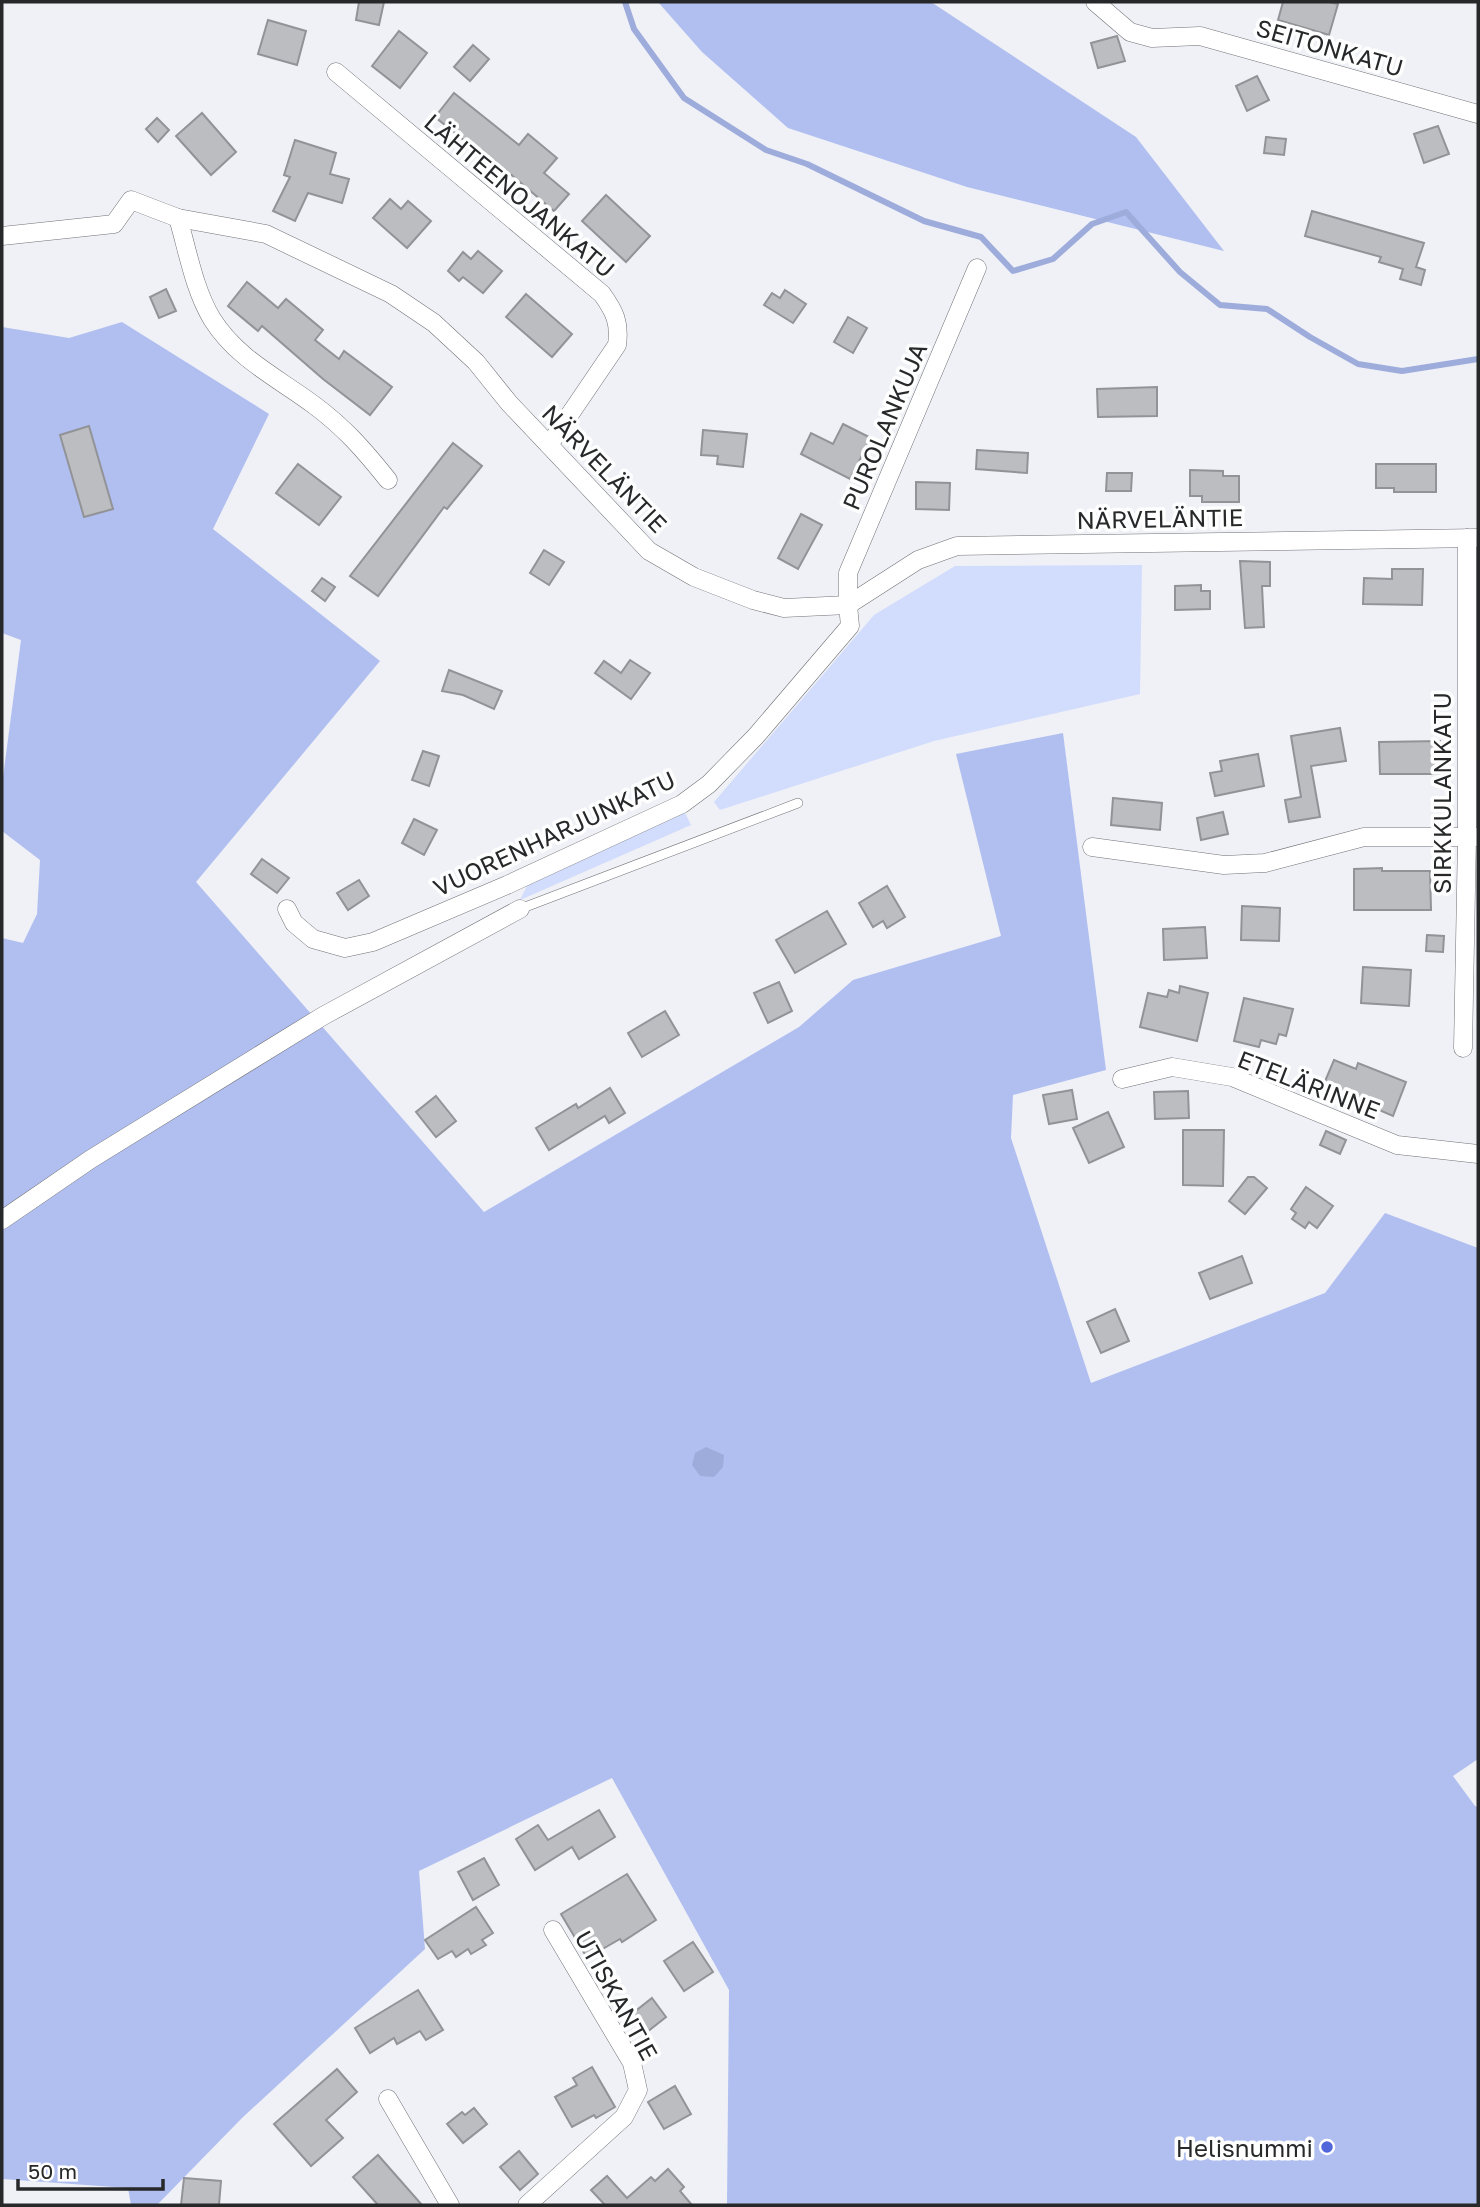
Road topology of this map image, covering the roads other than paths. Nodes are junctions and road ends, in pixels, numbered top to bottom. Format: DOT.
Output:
graph roads {
  1 [pos="1095,2"];
  2 [pos="336,72"];
  3 [pos="1478,114"];
  4 [pos="178,218"];
  5 [pos="2,236"];
  6 [pos="977,268"];
  7 [pos="549,445"];
  8 [pos="388,481"];
  9 [pos="1473,538"];
  10 [pos="848,605"];
  11 [pos="798,803"];
  12 [pos="1473,837"];
  13 [pos="1092,847"];
  14 [pos="287,909"];
  15 [pos="520,909"];
  16 [pos="1463,1048"];
  17 [pos="1122,1079"];
  18 [pos="1478,1154"];
  19 [pos="2,1220"];
  20 [pos="554,1930"];
  21 [pos="388,2099"];
  22 [pos="450,2205"];
  23 [pos="527,2205"];
  1 -- 3 [label="street, SEITONKATU"];
  2 -- 7 [label="street, LÄHTEENOJANKATU"];
  4 -- 5 [label="street, NÄRVELÄNTIE"];
  4 -- 7 [label="street, NÄRVELÄNTIE"];
  4 -- 8 [label="street"];
  6 -- 10 [label="street, PUROLANKUJA"];
  7 -- 10 [label="street, NÄRVELÄNTIE"];
  9 -- 10 [label="street, NÄRVELÄNTIE"];
  9 -- 12 [label="street, SIRKKULANKATU"];
  10 -- 14 [label="street, VUORENHARJUNKATU"];
  11 -- 15 [label="lane"];
  12 -- 13 [label="street"];
  12 -- 16 [label="street, SIRKKULANKATU"];
  15 -- 19 [label="street"];
  17 -- 18 [label="street, ETELÄRINNE"];
  20 -- 23 [label="street, UTISKANTIE"];
  21 -- 22 [label="street"];
}
